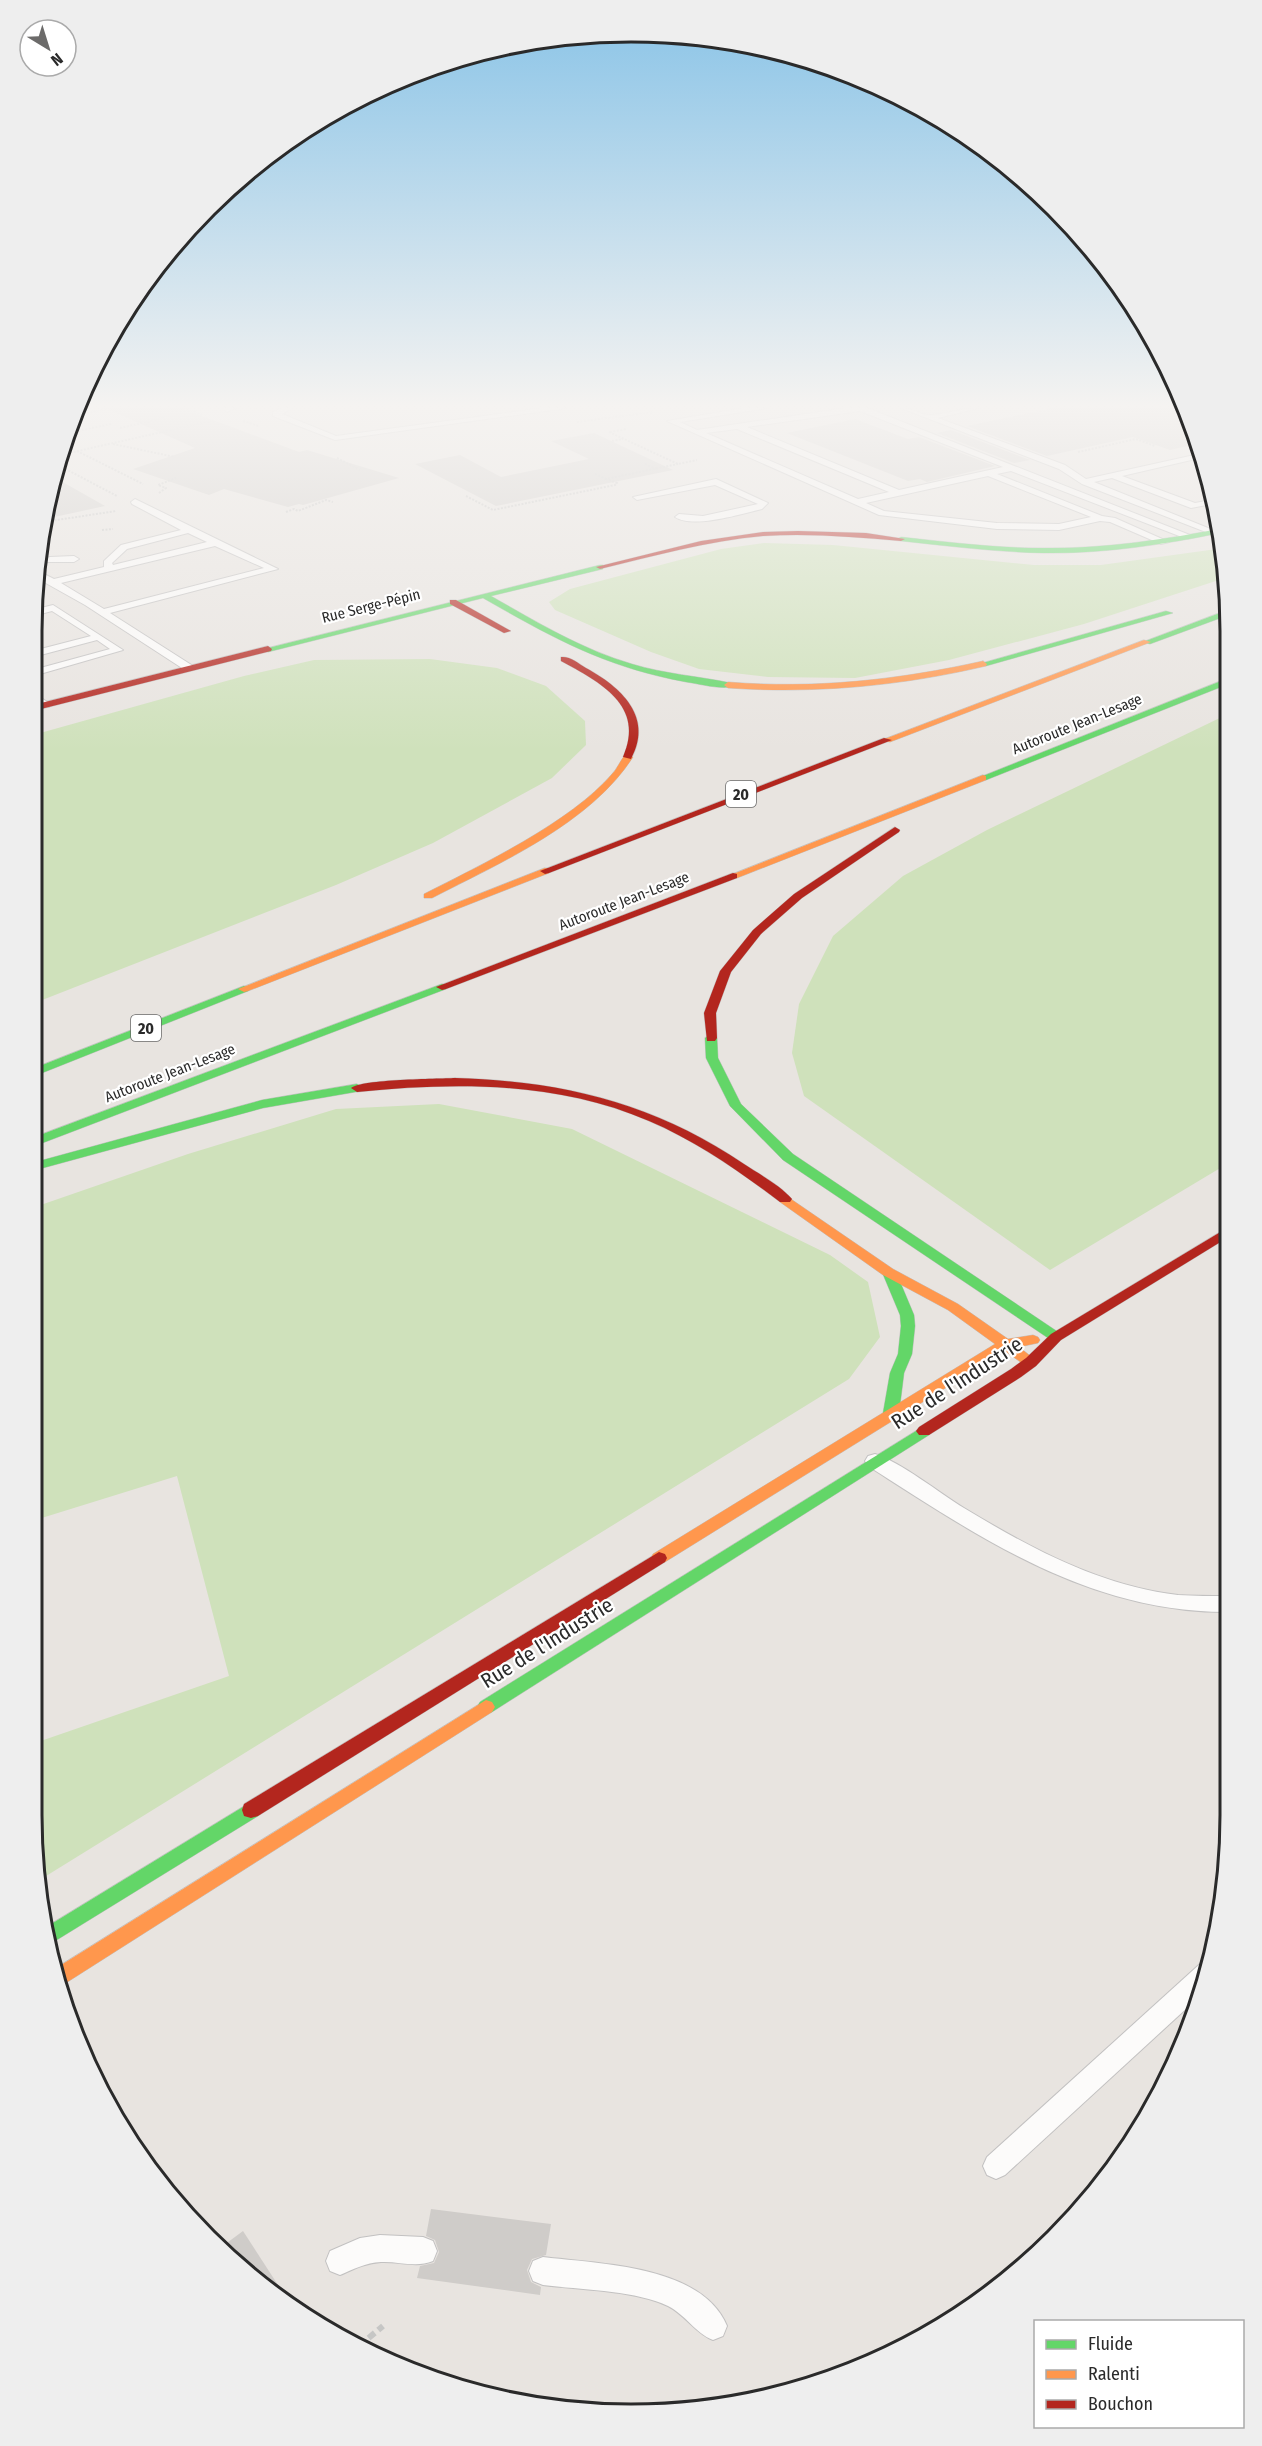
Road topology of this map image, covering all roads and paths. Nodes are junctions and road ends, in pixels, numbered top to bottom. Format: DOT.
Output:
graph roads {
  1 [pos="54,522"];
  2 [pos="175,522"];
  3 [pos="963,522"];
  4 [pos="1081,522"];
  5 [pos="1117,522"];
  6 [pos="1152,522"];
  7 [pos="1192,522"];
  8 [pos="58,524"];
  9 [pos="1211,529"];
  10 [pos="190,530"];
  11 [pos="1212,532"];
  12 [pos="1190,537"];
  13 [pos="219,542"];
  14 [pos="1164,542"];
  15 [pos="74,559"];
  16 [pos="50,560"];
  17 [pos="110,568"];
  18 [pos="44,579"];
  19 [pos="51,583"];
  20 [pos="485,596"];
  21 [pos="453,602"];
  22 [pos="1185,608"];
  23 [pos="43,611"];
  24 [pos="102,612"];
  25 [pos="1220,614"];
  26 [pos="99,637"];
  27 [pos="520,637"];
  28 [pos="549,651"];
  29 [pos="42,652"];
  30 [pos="189,668"];
  31 [pos="42,671"];
  32 [pos="1220,684"];
  33 [pos="42,705"];
  34 [pos="962,787"];
  35 [pos="417,902"];
  36 [pos="375,923"];
  37 [pos="259,982"];
  38 [pos="42,1069"];
  39 [pos="42,1139"];
  40 [pos="42,1164"];
  41 [pos="1220,1236"];
  42 [pos="889,1272"];
  43 [pos="1056,1337"];
  44 [pos="1005,1344"];
  45 [pos="1031,1362"];
  46 [pos="891,1413"];
  47 [pos="875,1461"];
  48 [pos="1220,1604"];
  49 [pos="54,1933"];
  50 [pos="64,1973"];
  51 [pos="1195,1985"];
  52 [pos="996,2166"];
  53 [pos="423,2251"];
  54 [pos="340,2261"];
  55 [pos="543,2271"];
  56 [pos="383,2326"];
  57 [pos="713,2326"];
  58 [pos="365,2341"];
  1 -- 8 [label="path"];
  2 -- 10 [label="lane"];
  3 -- 4 [label="lane"];
  5 -- 14 [label="lane"];
  6 -- 12 [label="lane"];
  7 -- 9 [label="lane"];
  10 -- 13 [label="lane"];
  10 -- 17 [label="lane"];
  11 -- 12 [label="main road, Rue Serge-Pépin"];
  12 -- 14 [label="main road, Rue Serge-Pépin"];
  13 -- 17 [label="lane"];
  13 -- 24 [label="lane"];
  14 -- 20 [label="main road, Rue Serge-Pépin"];
  15 -- 16 [label="lane"];
  17 -- 19 [label="lane"];
  18 -- 19 [label="lane"];
  19 -- 24 [label="lane"];
  20 -- 21 [label="main road, Rue Serge-Pépin"];
  20 -- 22 [label="main road"];
  21 -- 27 [label="main road"];
  21 -- 30 [label="main road, Rue Serge-Pépin"];
  23 -- 26 [label="lane"];
  24 -- 30 [label="lane"];
  25 -- 37 [label="main road, 20"];
  26 -- 29 [label="lane"];
  26 -- 31 [label="lane"];
  28 -- 35 [label="main road"];
  30 -- 33 [label="main road, Rue Serge-Pépin"];
  32 -- 34 [label="main road, Autoroute Jean-Lesage"];
  34 -- 39 [label="main road, Autoroute Jean-Lesage"];
  34 -- 43 [label="main road"];
  36 -- 37 [label="main road"];
  37 -- 38 [label="main road, 20"];
  40 -- 42 [label="main road"];
  41 -- 43 [label="main road, Rue de l'Industrie"];
  42 -- 44 [label="main road"];
  42 -- 46 [label="main road"];
  43 -- 44 [label="main road, Rue de l'Industrie"];
  43 -- 45 [label="main road, Rue de l'Industrie"];
  44 -- 45 [label="main road"];
  44 -- 46 [label="main road, Rue de l'Industrie"];
  45 -- 47 [label="main road, Rue de l'Industrie"];
  46 -- 49 [label="main road, Rue de l'Industrie"];
  47 -- 48 [label="lane"];
  47 -- 50 [label="main road, Rue de l'Industrie"];
  51 -- 52 [label="lane"];
  53 -- 54 [label="lane"];
  55 -- 57 [label="lane"];
  56 -- 58 [label="path"];
}
